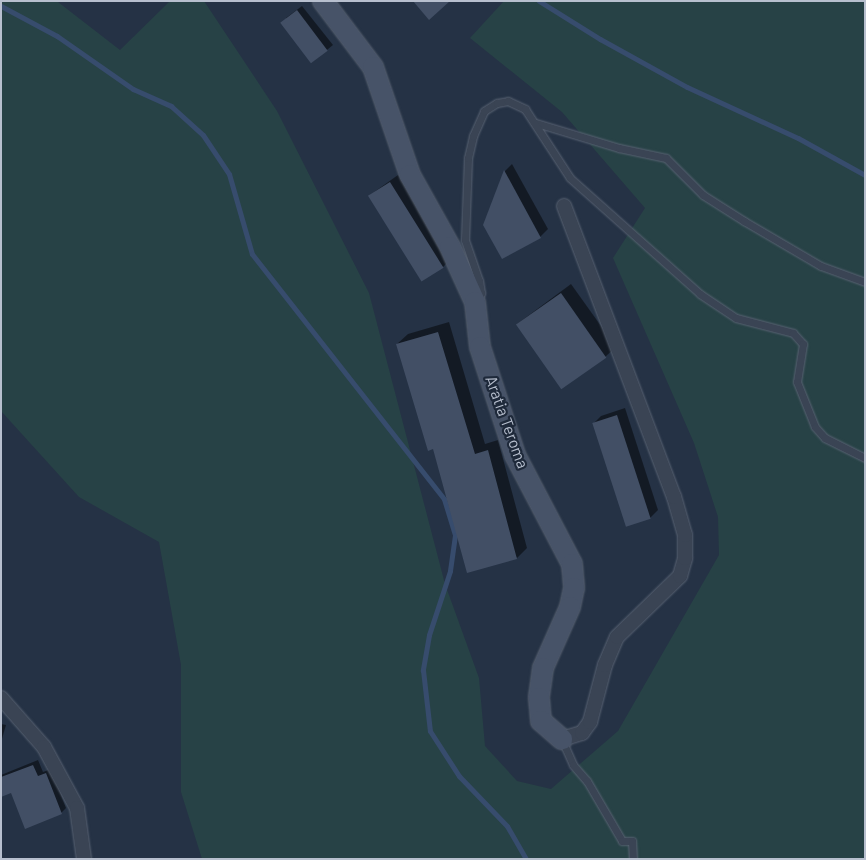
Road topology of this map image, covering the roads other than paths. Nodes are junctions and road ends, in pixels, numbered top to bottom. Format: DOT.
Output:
graph roads {
  1 [pos="323,1"];
  2 [pos="536,123"];
  3 [pos="564,206"];
  4 [pos="865,282"];
  5 [pos="475,302"];
  6 [pos="865,458"];
  7 [pos="1,698"];
  8 [pos="562,739"];
  9 [pos="84,859"];
  10 [pos="633,859"];
  1 -- 5 [label="main road, Aratia Teroma"];
  2 -- 4 [label="lane"];
  2 -- 5 [label="lane"];
  2 -- 6 [label="lane"];
  3 -- 8 [label="street"];
  5 -- 8 [label="main road, Aratia Teroma"];
  7 -- 9 [label="street"];
  8 -- 10 [label="lane, Aratia Teroma"];
}
